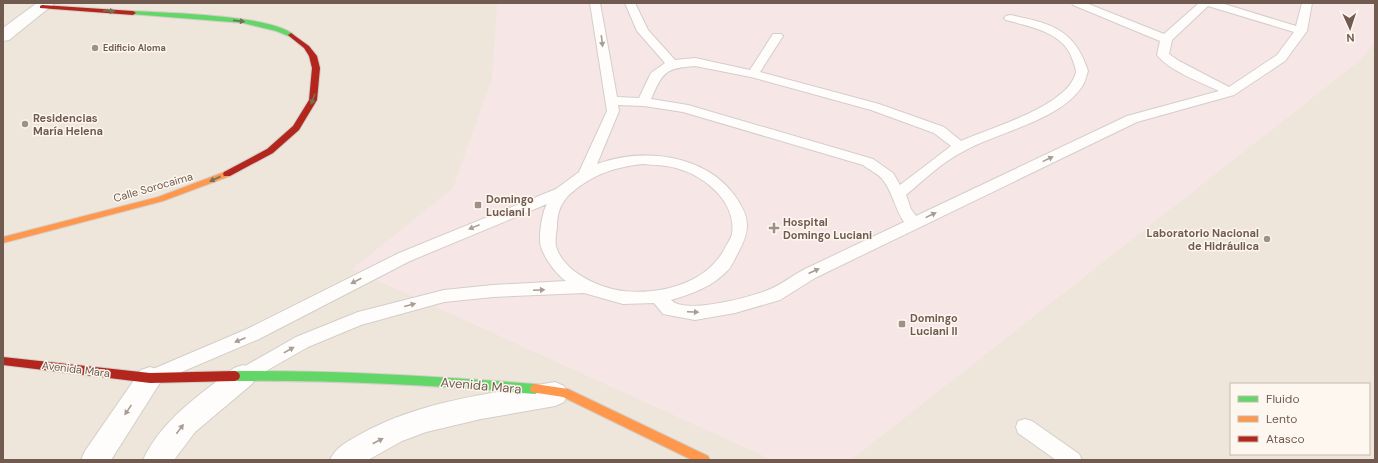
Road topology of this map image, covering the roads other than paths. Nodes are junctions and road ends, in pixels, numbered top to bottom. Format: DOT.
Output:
graph roads {
  1 [pos="595,3"];
  2 [pos="630,3"];
  3 [pos="1077,3"];
  4 [pos="1205,3"];
  5 [pos="1210,3"];
  6 [pos="1307,3"];
  7 [pos="45,5"];
  8 [pos="1010,18"];
  9 [pos="1301,31"];
  10 [pos="3,36"];
  11 [pos="777,36"];
  12 [pos="1166,39"];
  13 [pos="672,64"];
  14 [pos="753,74"];
  15 [pos="1230,92"];
  16 [pos="611,101"];
  17 [pos="644,102"];
  18 [pos="960,147"];
  19 [pos="585,175"];
  20 [pos="562,193"];
  21 [pos="898,194"];
  22 [pos="914,224"];
  23 [pos="3,240"];
  24 [pos="584,287"];
  25 [pos="659,298"];
  26 [pos="3,361"];
  27 [pos="243,376"];
  28 [pos="150,378"];
  29 [pos="564,392"];
  30 [pos="1025,427"];
  31 [pos="95,460"];
  32 [pos="157,460"];
  33 [pos="344,460"];
  34 [pos="704,460"];
  35 [pos="1072,460"];
  1 -- 16 [label="lane, one-way"];
  2 -- 13 [label="lane"];
  3 -- 12 [label="lane"];
  4 -- 12 [label="lane"];
  5 -- 9 [label="lane"];
  6 -- 9 [label="lane"];
  7 -- 10 [label="street"];
  7 -- 23 [label="street, Calle Sorocaima, one-way"];
  8 -- 18 [label="lane"];
  9 -- 15 [label="lane"];
  11 -- 14 [label="lane"];
  12 -- 15 [label="lane"];
  13 -- 14 [label="lane"];
  13 -- 17 [label="lane"];
  14 -- 18 [label="lane"];
  22 -- 15 [label="lane, one-way"];
  16 -- 17 [label="lane"];
  16 -- 19 [label="lane"];
  17 -- 21 [label="lane"];
  18 -- 21 [label="lane"];
  19 -- 20 [label="lane"];
  19 -- 25 [label="lane"];
  20 -- 24 [label="lane"];
  20 -- 28 [label="lane, one-way"];
  21 -- 22 [label="lane"];
  25 -- 22 [label="lane, one-way"];
  24 -- 25 [label="lane"];
  27 -- 24 [label="lane, one-way"];
  26 -- 28 [label="street, Avenida Mara"];
  27 -- 28 [label="street, Avenida Mara"];
  27 -- 29 [label="street, Avenida Mara"];
  32 -- 27 [label="street, one-way"];
  28 -- 31 [label="street, one-way"];
  33 -- 29 [label="street, one-way"];
  29 -- 34 [label="street, Avenida Mara"];
  30 -- 35 [label="lane"];
}
